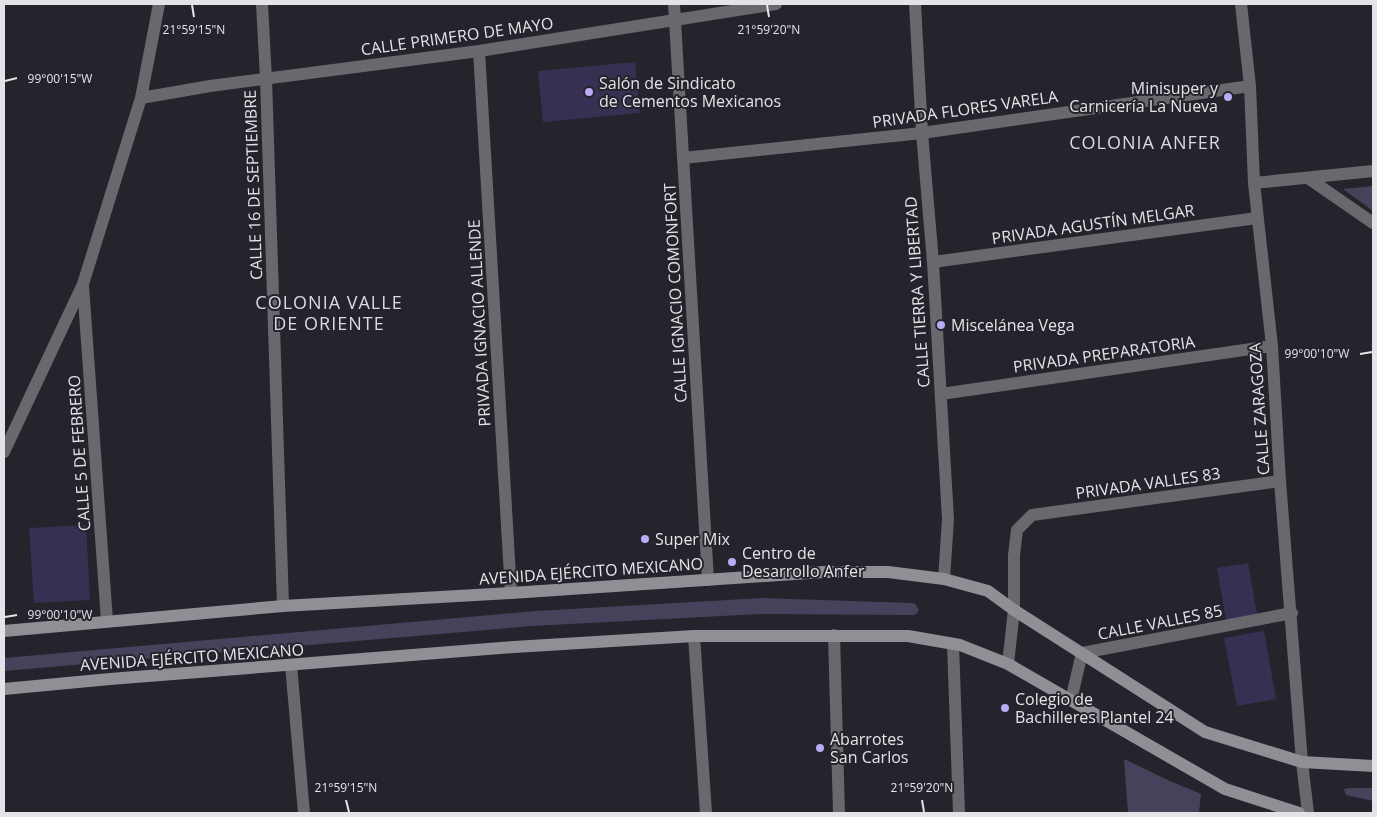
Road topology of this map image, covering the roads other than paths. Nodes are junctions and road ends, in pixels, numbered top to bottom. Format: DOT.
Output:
graph roads {
  1 [pos="159,4"];
  2 [pos="262,4"];
  3 [pos="674,4"];
  4 [pos="776,4"];
  5 [pos="915,4"];
  6 [pos="1241,4"];
  7 [pos="675,20"];
  8 [pos="479,51"];
  9 [pos="266,79"];
  10 [pos="1250,86"];
  11 [pos="141,98"];
  12 [pos="922,133"];
  13 [pos="683,158"];
  14 [pos="1373,171"];
  15 [pos="1308,178"];
  16 [pos="1254,183"];
  17 [pos="1257,218"];
  18 [pos="1373,223"];
  19 [pos="934,262"];
  20 [pos="83,284"];
  21 [pos="1272,346"];
  22 [pos="940,394"];
  23 [pos="4,452"];
  24 [pos="1280,481"];
  25 [pos="944,579"];
  26 [pos="708,580"];
  27 [pos="511,593"];
  28 [pos="283,606"];
  29 [pos="1014,610"];
  30 [pos="1292,613"];
  31 [pos="107,621"];
  32 [pos="4,631"];
  33 [pos="834,635"];
  34 [pos="694,636"];
  35 [pos="953,644"];
  36 [pos="1082,653"];
  37 [pos="1008,664"];
  38 [pos="291,665"];
  39 [pos="4,689"];
  40 [pos="1071,700"];
  41 [pos="1302,762"];
  42 [pos="1373,766"];
  43 [pos="304,813"];
  44 [pos="706,813"];
  45 [pos="839,813"];
  46 [pos="959,813"];
  47 [pos="1300,813"];
  48 [pos="1308,813"];
  1 -- 11 [label="street"];
  2 -- 9 [label="street, CALLE 16 DE SEPTIEMBRE"];
  3 -- 7 [label="street, CALLE IGNACIO COMONFORT"];
  4 -- 7 [label="street, CALLE PRIMERO DE MAYO"];
  5 -- 12 [label="street, CALLE TIERRA Y LIBERTAD"];
  6 -- 10 [label="street, CALLE ZARAGOZA"];
  7 -- 8 [label="street, CALLE PRIMERO DE MAYO"];
  7 -- 13 [label="street, CALLE IGNACIO COMONFORT"];
  8 -- 9 [label="street, CALLE PRIMERO DE MAYO"];
  8 -- 27 [label="street, PRIVADA IGNACIO ALLENDE"];
  9 -- 11 [label="street, CALLE PRIMERO DE MAYO"];
  9 -- 28 [label="street, CALLE 16 DE SEPTIEMBRE"];
  10 -- 12 [label="street, PRIVADA FLORES VARELA"];
  10 -- 16 [label="street, CALLE ZARAGOZA"];
  11 -- 20 [label="street"];
  12 -- 13 [label="street, PRIVADA FLORES VARELA"];
  12 -- 19 [label="street, CALLE TIERRA Y LIBERTAD"];
  13 -- 26 [label="street, CALLE IGNACIO COMONFORT"];
  14 -- 15 [label="street"];
  15 -- 16 [label="street"];
  15 -- 18 [label="street"];
  16 -- 17 [label="street, CALLE ZARAGOZA"];
  17 -- 19 [label="street, PRIVADA AGUSTÍN MELGAR"];
  17 -- 21 [label="street, CALLE ZARAGOZA"];
  19 -- 22 [label="street, CALLE TIERRA Y LIBERTAD"];
  20 -- 23 [label="street"];
  20 -- 31 [label="street, CALLE 5 DE FEBRERO"];
  21 -- 22 [label="street, PRIVADA PREPARATORIA"];
  21 -- 24 [label="street, CALLE ZARAGOZA"];
  22 -- 25 [label="street, CALLE TIERRA Y LIBERTAD"];
  24 -- 29 [label="street, PRIVADA VALLES 83"];
  24 -- 30 [label="street, CALLE ZARAGOZA"];
  25 -- 26 [label="main road, AVENIDA EJÉRCITO MEXICANO"];
  25 -- 29 [label="main road, AVENIDA EJÉRCITO MEXICANO"];
  26 -- 27 [label="main road, AVENIDA EJÉRCITO MEXICANO"];
  27 -- 28 [label="main road, AVENIDA EJÉRCITO MEXICANO"];
  28 -- 31 [label="main road, AVENIDA EJÉRCITO MEXICANO"];
  29 -- 36 [label="main road, AVENIDA EJÉRCITO MEXICANO"];
  29 -- 37 [label="street"];
  30 -- 36 [label="street, CALLE VALLES 85"];
  30 -- 41 [label="street, CALLE ZARAGOZA"];
  31 -- 32 [label="main road, AVENIDA EJÉRCITO MEXICANO"];
  33 -- 34 [label="main road, AVENIDA EJÉRCITO MEXICANO"];
  33 -- 35 [label="main road, AVENIDA EJÉRCITO MEXICANO"];
  33 -- 45 [label="street"];
  34 -- 38 [label="main road, AVENIDA EJÉRCITO MEXICANO"];
  34 -- 44 [label="street"];
  35 -- 37 [label="main road, AVENIDA EJÉRCITO MEXICANO"];
  35 -- 46 [label="street"];
  36 -- 40 [label="street, CALLE VALLES 85"];
  36 -- 41 [label="main road, AVENIDA EJÉRCITO MEXICANO"];
  37 -- 40 [label="main road, AVENIDA EJÉRCITO MEXICANO"];
  38 -- 39 [label="main road, AVENIDA EJÉRCITO MEXICANO"];
  38 -- 43 [label="street"];
  40 -- 47 [label="main road, AVENIDA EJÉRCITO MEXICANO"];
  41 -- 42 [label="main road, AVENIDA EJÉRCITO MEXICANO"];
  41 -- 48 [label="street, CALLE ZARAGOZA"];
}
